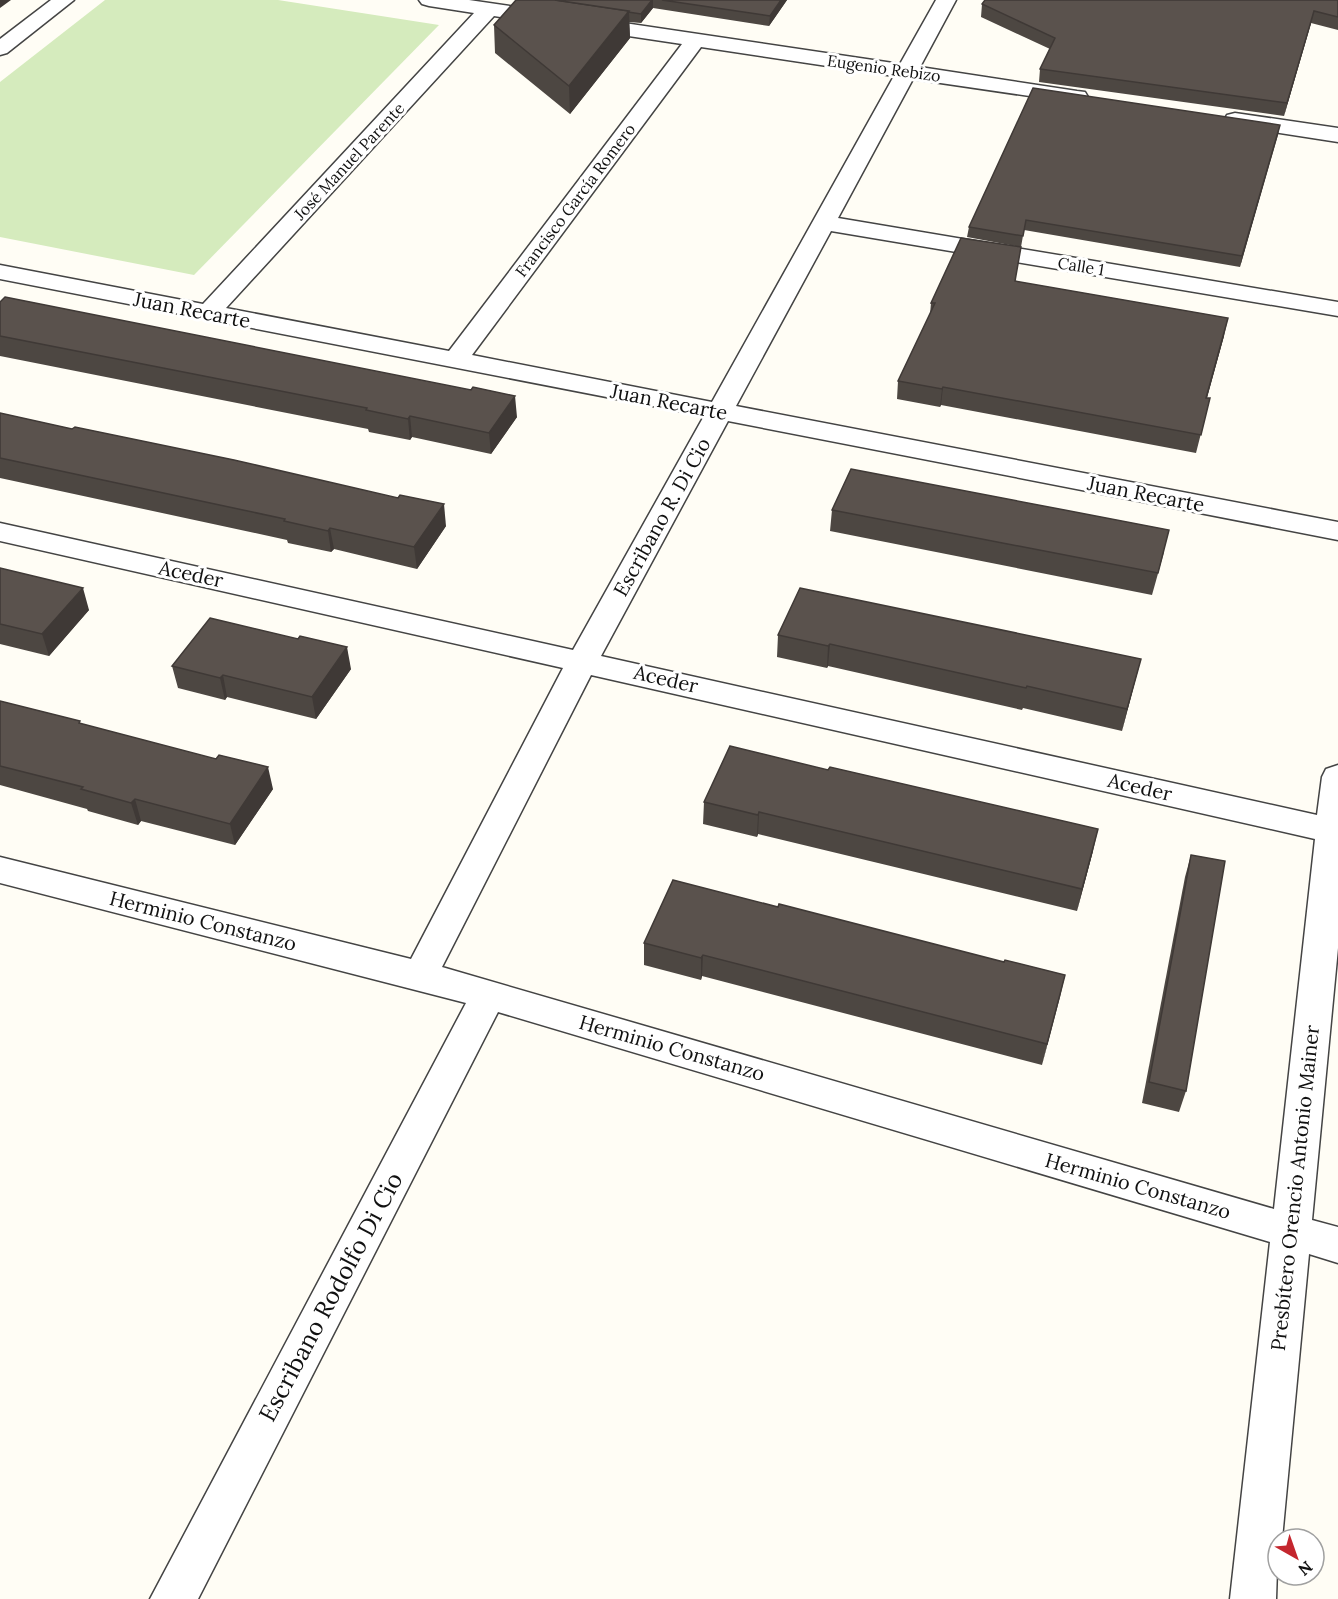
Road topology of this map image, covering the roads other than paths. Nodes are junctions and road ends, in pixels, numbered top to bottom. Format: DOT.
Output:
graph roads {
  1 [pos="64,0"];
  2 [pos="429,0"];
  3 [pos="946,0"];
  4 [pos="489,9"];
  5 [pos="696,40"];
  6 [pos="0,49"];
  7 [pos="907,71"];
  8 [pos="1093,99"];
  9 [pos="1210,116"];
  10 [pos="1338,135"];
  11 [pos="824,223"];
  12 [pos="0,272"];
  13 [pos="1338,309"];
  14 [pos="208,313"];
  15 [pos="455,360"];
  16 [pos="720,412"];
  17 [pos="1338,531"];
  18 [pos="0,532"];
  19 [pos="583,660"];
  20 [pos="1338,777"];
  21 [pos="1330,830"];
  22 [pos="0,870"];
  23 [pos="420,975"];
  24 [pos="489,994"];
  25 [pos="1292,1231"];
  26 [pos="1338,1245"];
  27 [pos="173,1599"];
  28 [pos="1253,1599"];
  1 -- 6 [label="street"];
  2 -- 4 [label="street, Eugenio Rebizo"];
  3 -- 7 [label="street, Escribano R. Di Cio"];
  4 -- 5 [label="street, Eugenio Rebizo"];
  4 -- 14 [label="street, José Manuel Parente"];
  5 -- 7 [label="street, Eugenio Rebizo"];
  5 -- 15 [label="street, Francisco García Romero"];
  7 -- 8 [label="street, Eugenio Rebizo"];
  7 -- 11 [label="street, Escribano R. Di Cio"];
  9 -- 10 [label="street"];
  11 -- 13 [label="street, Calle 1"];
  11 -- 16 [label="street, Escribano R. Di Cio"];
  12 -- 14 [label="street, Juan Recarte"];
  14 -- 15 [label="street, Juan Recarte"];
  15 -- 16 [label="street, Juan Recarte"];
  16 -- 17 [label="street, Juan Recarte"];
  16 -- 19 [label="street, Escribano R. Di Cio"];
  18 -- 19 [label="street, Aceder"];
  19 -- 21 [label="street, Aceder"];
  19 -- 23 [label="street, Escribano R. Di Cio"];
  20 -- 21 [label="street, Presbítero Orencio Antonio Mainer"];
  21 -- 25 [label="street, Presbítero Orencio Antonio Mainer"];
  22 -- 23 [label="street, Herminio Constanzo"];
  23 -- 24 [label="street, Herminio Constanzo"];
  24 -- 25 [label="street, Herminio Constanzo"];
  24 -- 27 [label="street, Escribano Rodolfo Di Cio"];
  25 -- 26 [label="street, Herminio Constanzo"];
  25 -- 28 [label="street, Presbítero Orencio Antonio Mainer"];
}
